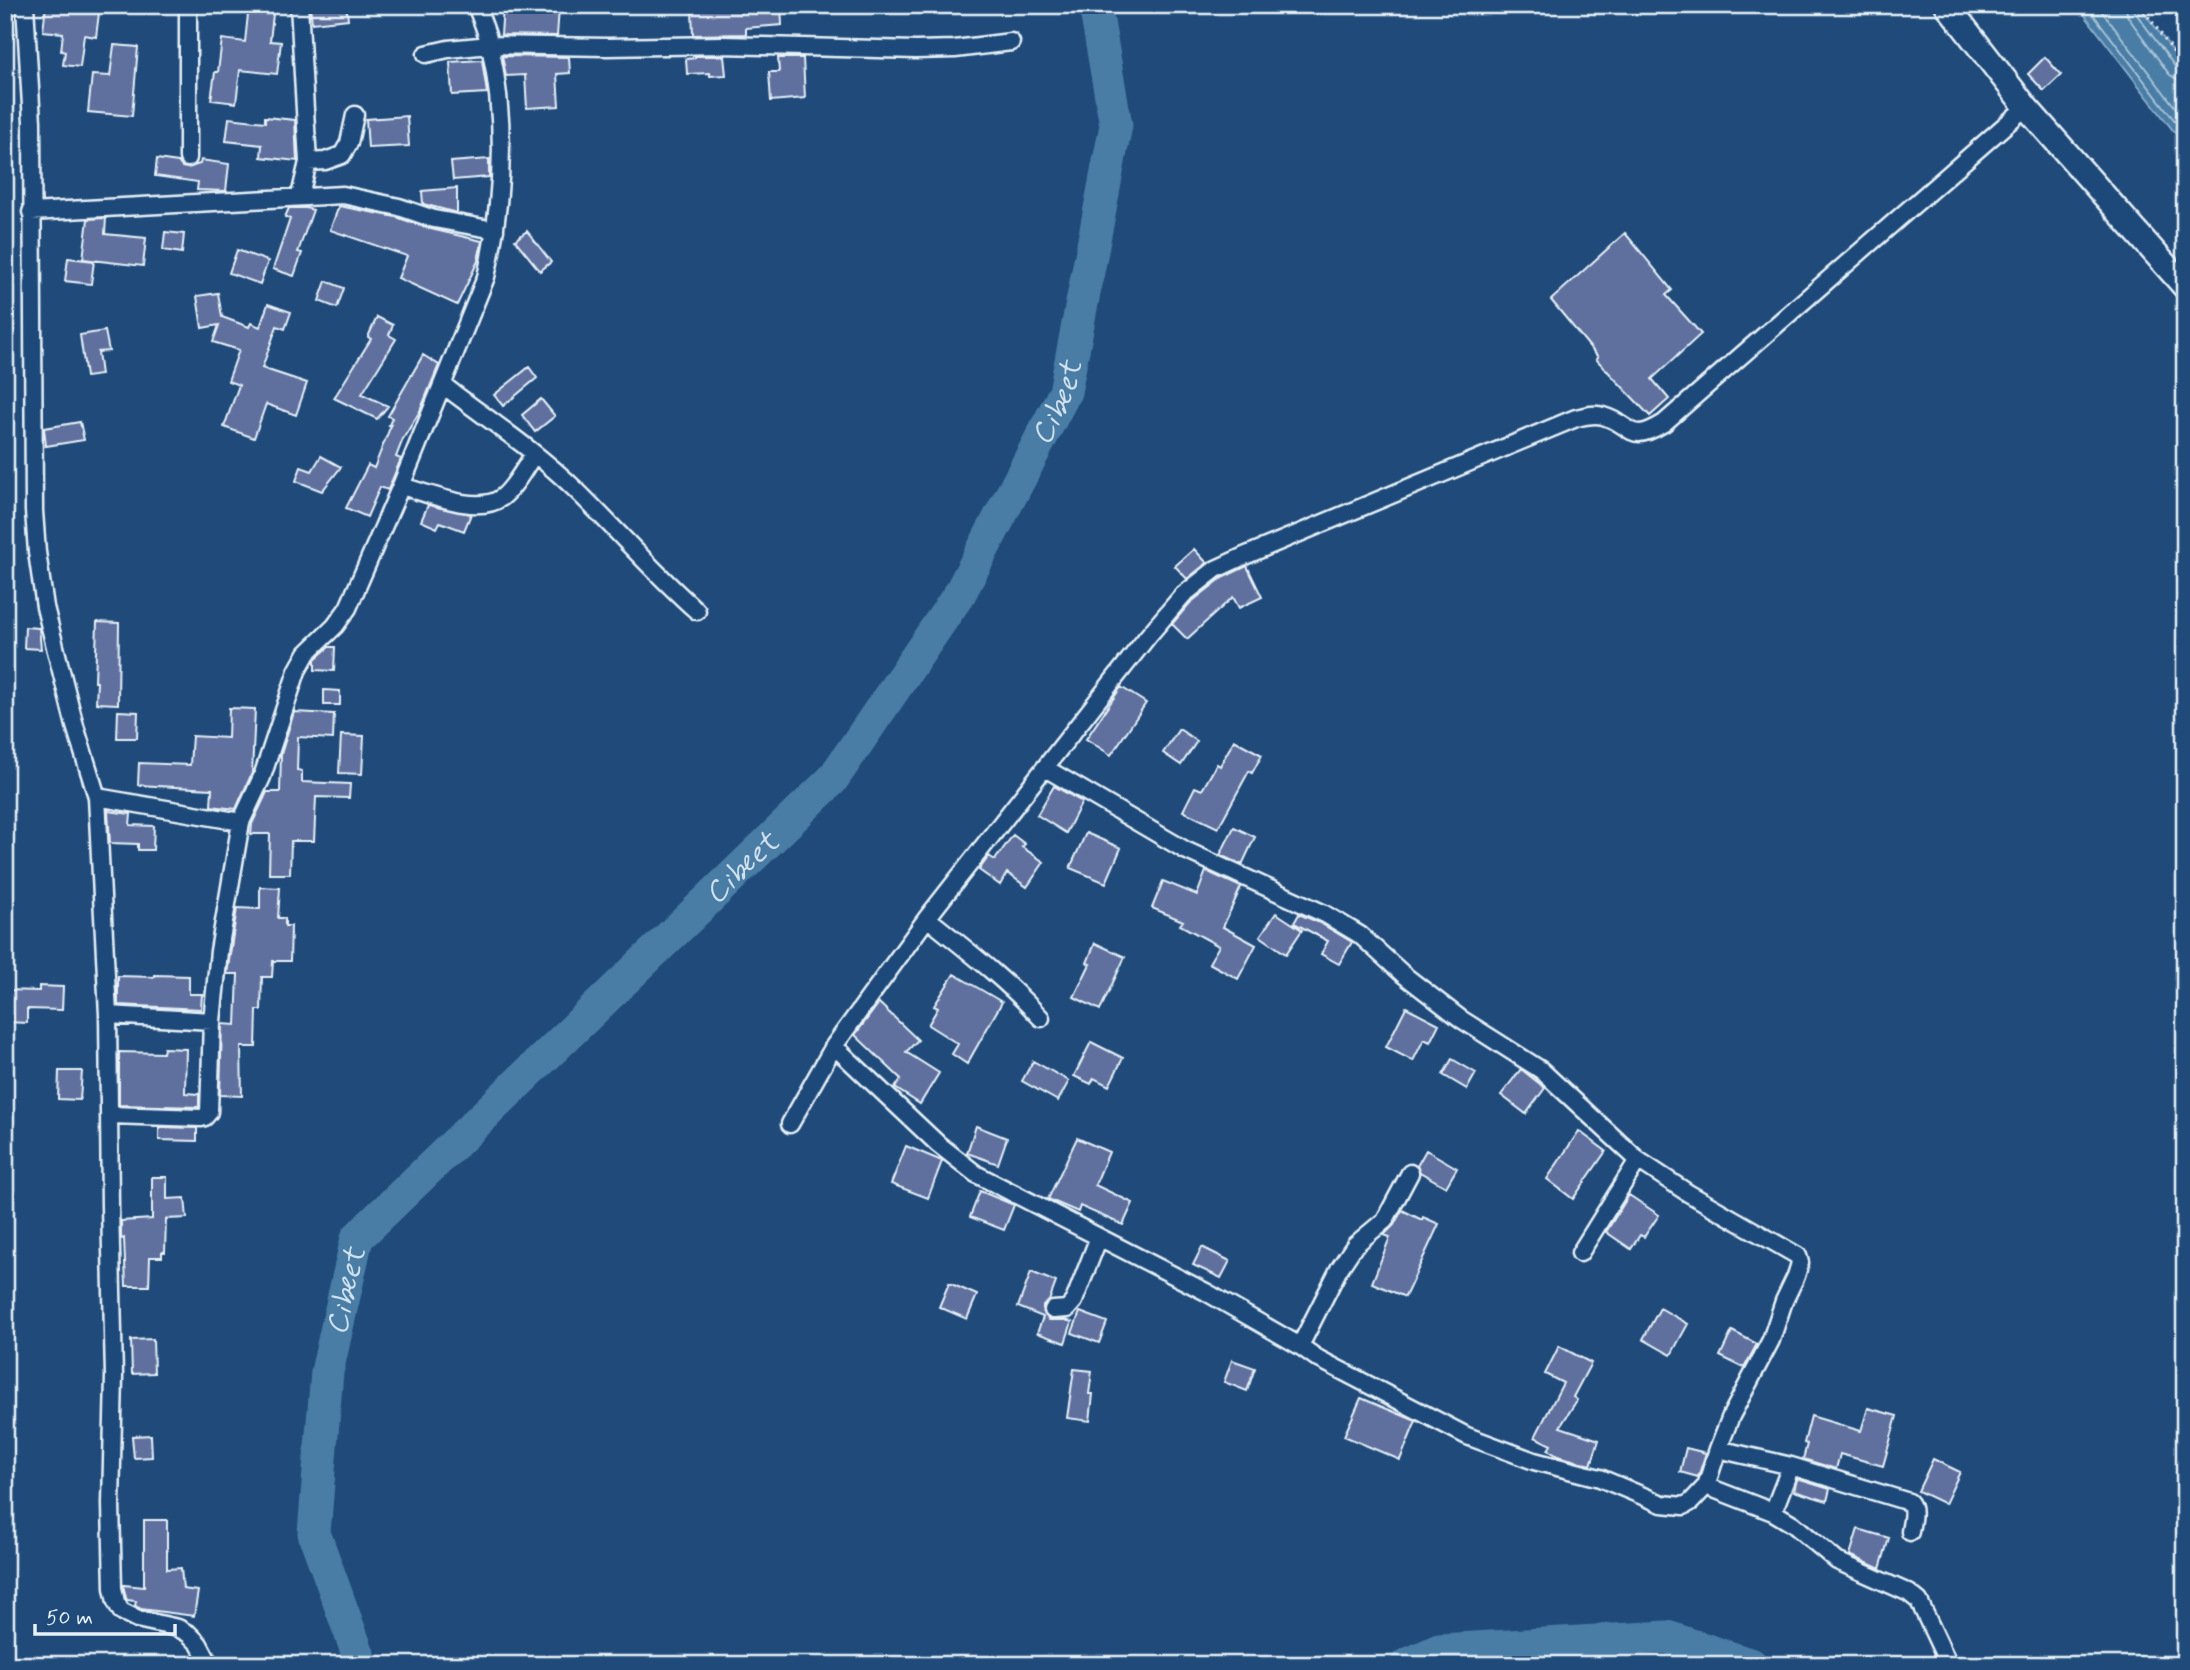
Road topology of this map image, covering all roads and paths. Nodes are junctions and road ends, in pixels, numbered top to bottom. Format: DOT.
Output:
graph roads {
  1 [pos="26,5"];
  2 [pos="188,5"];
  3 [pos="299,5"];
  4 [pos="477,5"];
  5 [pos="1947,5"];
  6 [pos="2140,5"];
  7 [pos="1011,42"];
  8 [pos="490,45"];
  9 [pos="426,54"];
  10 [pos="2185,68"];
  11 [pos="2026,107"];
  12 [pos="355,115"];
  13 [pos="188,158"];
  14 [pos="309,162"];
  15 [pos="300,196"];
  16 [pos="31,212"];
  17 [pos="495,230"];
  18 [pos="2185,287"];
  19 [pos="443,385"];
  20 [pos="534,454"];
  21 [pos="401,486"];
  22 [pos="697,611"];
  23 [pos="1045,768"];
  24 [pos="97,797"];
  25 [pos="241,822"];
  26 [pos="928,918"];
  27 [pos="108,1016"];
  28 [pos="1041,1018"];
  29 [pos="212,1021"];
  30 [pos="835,1046"];
  31 [pos="110,1115"];
  32 [pos="790,1124"];
  33 [pos="1639,1160"];
  34 [pos="1410,1173"];
  35 [pos="1099,1237"];
  36 [pos="1580,1253"];
  37 [pos="1053,1310"];
  38 [pos="1300,1346"];
  39 [pos="1718,1449"];
  40 [pos="1791,1466"];
  41 [pos="1706,1486"];
  42 [pos="1773,1512"];
  43 [pos="1910,1532"];
  44 [pos="210,1665"];
  45 [pos="1949,1665"];
  1 -- 16 [label="street"];
  2 -- 13 [label="street"];
  3 -- 14 [label="street"];
  4 -- 8 [label="street"];
  5 -- 11 [label="street"];
  6 -- 10 [label="path"];
  7 -- 8 [label="street"];
  8 -- 9 [label="street"];
  8 -- 17 [label="street"];
  11 -- 18 [label="street"];
  11 -- 23 [label="street"];
  12 -- 14 [label="street"];
  14 -- 15 [label="street"];
  15 -- 16 [label="street"];
  15 -- 17 [label="street"];
  16 -- 24 [label="street"];
  17 -- 19 [label="street"];
  19 -- 20 [label="street"];
  19 -- 21 [label="street"];
  20 -- 21 [label="street"];
  20 -- 22 [label="street"];
  21 -- 25 [label="street"];
  23 -- 26 [label="street"];
  23 -- 33 [label="street"];
  24 -- 25 [label="street"];
  24 -- 27 [label="street"];
  25 -- 29 [label="street"];
  26 -- 28 [label="street"];
  26 -- 30 [label="street"];
  27 -- 29 [label="street"];
  27 -- 31 [label="street"];
  29 -- 31 [label="street"];
  30 -- 32 [label="street"];
  30 -- 35 [label="street"];
  31 -- 44 [label="street"];
  33 -- 36 [label="street"];
  33 -- 39 [label="street"];
  34 -- 38 [label="street"];
  35 -- 37 [label="street"];
  35 -- 38 [label="street"];
  38 -- 41 [label="street"];
  39 -- 40 [label="street"];
  39 -- 41 [label="street"];
  40 -- 42 [label="street"];
  40 -- 43 [label="street"];
  41 -- 42 [label="street"];
  42 -- 45 [label="street"];
}
